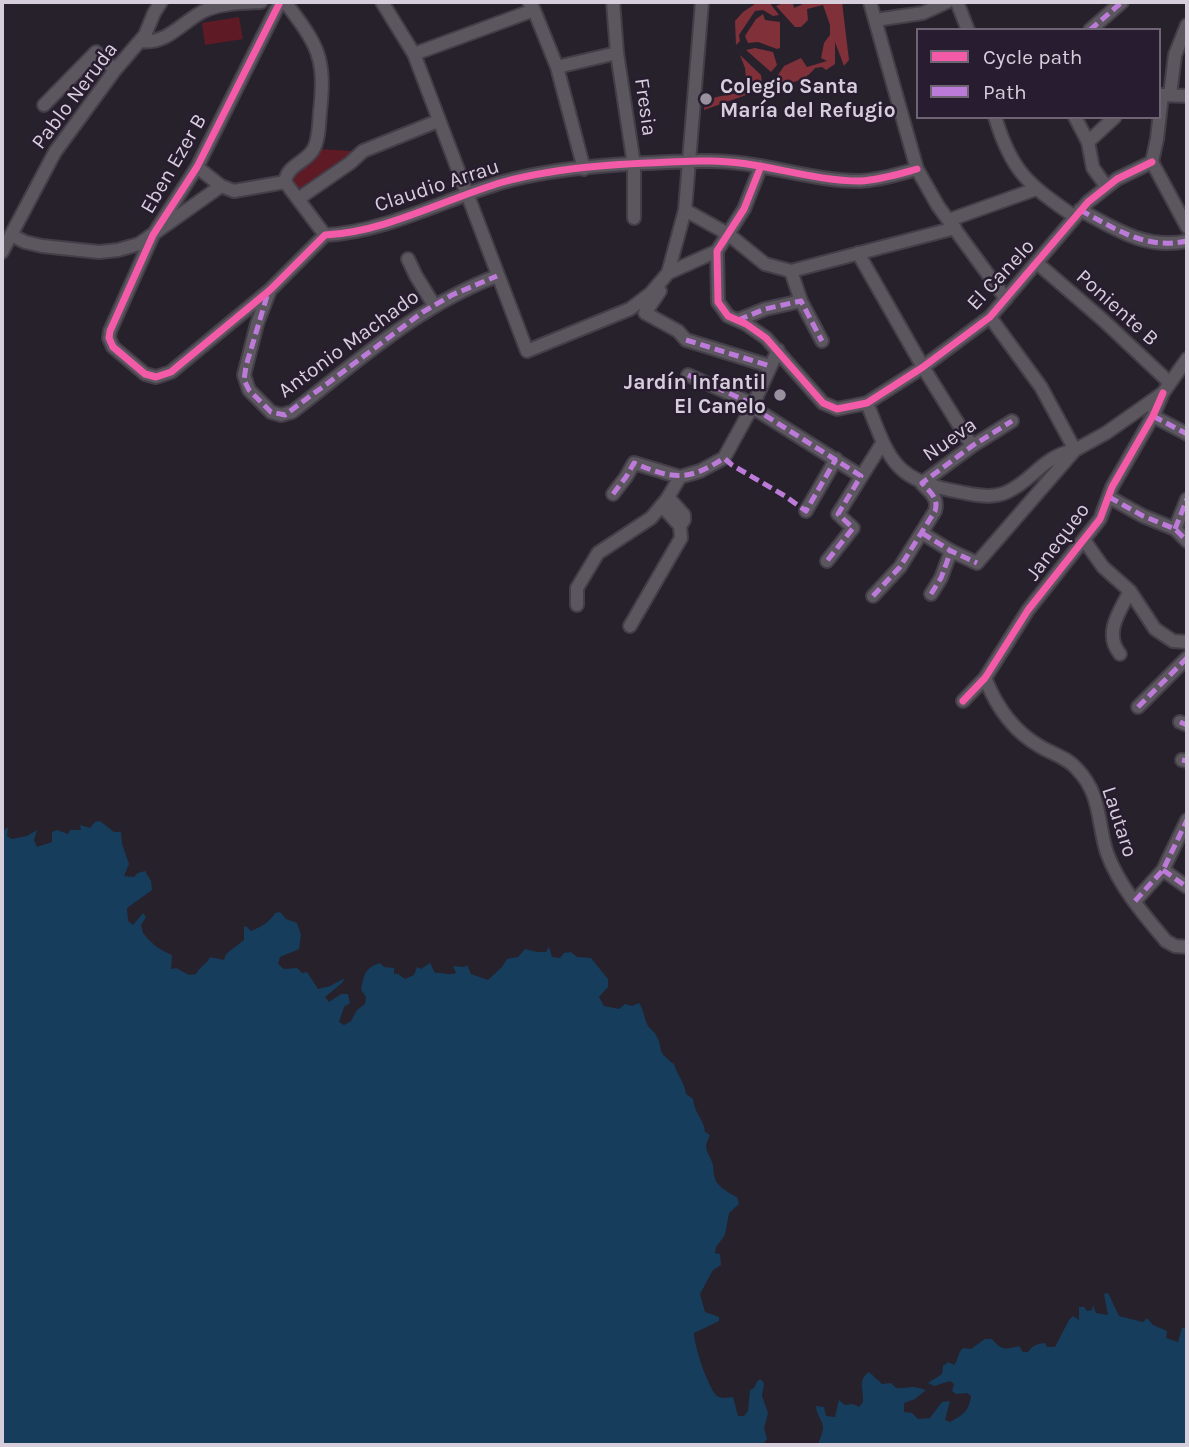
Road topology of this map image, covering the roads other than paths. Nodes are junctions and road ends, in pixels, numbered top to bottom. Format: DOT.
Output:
graph roads {
  1 [pos="161,2"];
  2 [pos="261,2"];
  3 [pos="282,2"];
  4 [pos="382,2"];
  5 [pos="613,2"];
  6 [pos="702,2"];
  7 [pos="870,2"];
  8 [pos="947,2"];
  9 [pos="957,2"];
  10 [pos="1122,2"];
  11 [pos="532,6"];
  12 [pos="875,20"];
  13 [pos="1187,25"];
  14 [pos="967,28"];
  15 [pos="1092,28"];
  16 [pos="141,41"];
  17 [pos="617,53"];
  18 [pos="414,54"];
  19 [pos="557,67"];
  20 [pos="116,70"];
  21 [pos="1164,95"];
  22 [pos="1187,96"];
  23 [pos="44,105"];
  24 [pos="1161,114"];
  25 [pos="996,119"];
  26 [pos="1075,119"];
  27 [pos="1113,119"];
  28 [pos="1160,119"];
  29 [pos="438,121"];
  30 [pos="1088,142"];
  31 [pos="689,162"];
  32 [pos="1152,162"];
  33 [pos="634,165"];
  34 [pos="761,166"];
  35 [pos="197,167"];
  36 [pos="584,169"];
  37 [pos="917,169"];
  38 [pos="285,182"];
  39 [pos="221,187"];
  40 [pos="1106,187"];
  41 [pos="1036,189"];
  42 [pos="466,194"];
  43 [pos="298,200"];
  44 [pos="685,210"];
  45 [pos="1077,213"];
  46 [pos="634,218"];
  47 [pos="952,224"];
  48 [pos="1187,227"];
  49 [pos="727,233"];
  50 [pos="11,235"];
  51 [pos="153,235"];
  52 [pos="325,235"];
  53 [pos="1187,241"];
  54 [pos="717,251"];
  55 [pos="2,252"];
  56 [pos="858,253"];
  57 [pos="408,259"];
  58 [pos="1037,263"];
  59 [pos="790,271"];
  60 [pos="497,276"];
  61 [pos="665,277"];
  62 [pos="270,290"];
  63 [pos="1006,299"];
  64 [pos="801,300"];
  65 [pos="434,305"];
  66 [pos="990,317"];
  67 [pos="738,320"];
  68 [pos="822,341"];
  69 [pos="778,350"];
  70 [pos="1187,359"];
  71 [pos="770,366"];
  72 [pos="923,367"];
  73 [pos="688,375"];
  74 [pos="1167,388"];
  75 [pos="867,402"];
  76 [pos="753,405"];
  77 [pos="1153,416"];
  78 [pos="1012,421"];
  79 [pos="1187,434"];
  80 [pos="883,442"];
  81 [pos="972,446"];
  82 [pos="1075,450"];
  83 [pos="836,459"];
  84 [pos="862,476"];
  85 [pos="680,477"];
  86 [pos="922,483"];
  87 [pos="613,494"];
  88 [pos="1109,497"];
  89 [pos="1187,499"];
  90 [pos="665,502"];
  91 [pos="806,511"];
  92 [pos="1175,529"];
  93 [pos="922,533"];
  94 [pos="1084,540"];
  95 [pos="1187,541"];
  96 [pos="951,551"];
  97 [pos="827,561"];
  98 [pos="1130,591"];
  99 [pos="931,594"];
  100 [pos="873,596"];
  101 [pos="577,605"];
  102 [pos="630,626"];
  103 [pos="1187,642"];
  104 [pos="1120,654"];
  105 [pos="1187,658"];
  106 [pos="985,678"];
  107 [pos="963,701"];
  108 [pos="1138,707"];
  109 [pos="1187,820"];
  110 [pos="1163,870"];
  111 [pos="1187,887"];
  112 [pos="1135,901"];
  113 [pos="1187,947"];
  1 -- 16 [label="street"];
  2 -- 16 [label="street, Pablo Neruda"];
  3 -- 35 [label="street, Eben Ezer B"];
  3 -- 38 [label="street"];
  4 -- 18 [label="street"];
  5 -- 17 [label="street, Fresia"];
  6 -- 31 [label="street"];
  7 -- 12 [label="street"];
  8 -- 12 [label="street"];
  9 -- 14 [label="street"];
  10 -- 15 [label="street"];
  11 -- 18 [label="street"];
  11 -- 19 [label="street"];
  12 -- 37 [label="street"];
  13 -- 21 [label="street"];
  16 -- 20 [label="street, Pablo Neruda"];
  17 -- 19 [label="street"];
  17 -- 33 [label="street, Fresia"];
  18 -- 29 [label="street"];
  19 -- 36 [label="street"];
  20 -- 23 [label="street"];
  20 -- 50 [label="street, Pablo Neruda"];
  21 -- 22 [label="street"];
  21 -- 24 [label="street"];
  25 -- 41 [label="street"];
  26 -- 30 [label="street"];
  27 -- 30 [label="street"];
  28 -- 32 [label="street"];
  29 -- 42 [label="street"];
  29 -- 43 [label="street"];
  30 -- 40 [label="street"];
  31 -- 33 [label="street, Claudio Arrau"];
  31 -- 34 [label="street, Claudio Arrau"];
  31 -- 44 [label="street"];
  32 -- 40 [label="street, El Canelo"];
  32 -- 48 [label="street"];
  33 -- 36 [label="street, Claudio Arrau"];
  33 -- 46 [label="street, Fresia"];
  34 -- 37 [label="street, Claudio Arrau"];
  34 -- 49 [label="street"];
  35 -- 39 [label="street, Eben Ezer B"];
  35 -- 51 [label="street, Eben Ezer B"];
  36 -- 42 [label="street, Claudio Arrau"];
  37 -- 47 [label="street"];
  38 -- 39 [label="street"];
  38 -- 43 [label="street"];
  39 -- 51 [label="street, Eben Ezer B"];
  40 -- 45 [label="street, El Canelo"];
  41 -- 45 [label="street"];
  41 -- 47 [label="street"];
  42 -- 52 [label="street, Claudio Arrau"];
  42 -- 60 [label="street"];
  43 -- 52 [label="street"];
  44 -- 49 [label="street"];
  44 -- 61 [label="street"];
  45 -- 53 [label="street"];
  45 -- 58 [label="street, El Canelo"];
  47 -- 56 [label="street"];
  47 -- 63 [label="street"];
  49 -- 54 [label="street"];
  49 -- 59 [label="street"];
  50 -- 51 [label="street, Eben Ezer B"];
  50 -- 55 [label="street, Pablo Neruda"];
  51 -- 62 [label="street, Eben Ezer B"];
  52 -- 62 [label="street"];
  54 -- 61 [label="street"];
  54 -- 67 [label="street"];
  56 -- 59 [label="street"];
  56 -- 72 [label="street"];
  57 -- 65 [label="street"];
  58 -- 63 [label="street, El Canelo"];
  58 -- 74 [label="street, Poniente B"];
  59 -- 64 [label="street"];
  60 -- 61 [label="street"];
  60 -- 65 [label="street, Antonio Machado"];
  61 -- 71 [label="street"];
  62 -- 65 [label="street, Antonio Machado"];
  63 -- 66 [label="street, El Canelo"];
  64 -- 67 [label="street"];
  64 -- 68 [label="street"];
  66 -- 72 [label="street, El Canelo"];
  66 -- 82 [label="street"];
  67 -- 69 [label="street"];
  69 -- 71 [label="street"];
  69 -- 75 [label="street"];
  70 -- 74 [label="street, Janequeo"];
  71 -- 76 [label="street"];
  72 -- 75 [label="street, El Canelo"];
  72 -- 81 [label="street"];
  73 -- 76 [label="street"];
  74 -- 77 [label="street, Janequeo"];
  74 -- 82 [label="street"];
  75 -- 80 [label="street"];
  76 -- 83 [label="street"];
  76 -- 85 [label="street"];
  77 -- 79 [label="street"];
  77 -- 88 [label="street, Janequeo"];
  78 -- 81 [label="street, Nueva"];
  80 -- 84 [label="street"];
  80 -- 86 [label="street"];
  81 -- 86 [label="street, Nueva"];
  82 -- 86 [label="street"];
  82 -- 96 [label="street"];
  83 -- 84 [label="street"];
  83 -- 91 [label="street"];
  84 -- 97 [label="street"];
  85 -- 87 [label="street"];
  85 -- 90 [label="street"];
  86 -- 93 [label="street, Nueva"];
  88 -- 92 [label="street"];
  88 -- 94 [label="street, Janequeo"];
  89 -- 92 [label="street"];
  90 -- 101 [label="street"];
  90 -- 102 [label="street"];
  92 -- 95 [label="street"];
  93 -- 96 [label="street"];
  93 -- 100 [label="street, Nueva"];
  94 -- 98 [label="street"];
  94 -- 106 [label="street, Janequeo"];
  96 -- 99 [label="street"];
  98 -- 103 [label="street"];
  98 -- 104 [label="street"];
  105 -- 108 [label="street"];
  106 -- 107 [label="street, Janequeo"];
  106 -- 112 [label="street, Lautaro"];
  109 -- 110 [label="street"];
  110 -- 111 [label="street"];
  110 -- 112 [label="street"];
  112 -- 113 [label="street, Lautaro"];
}
